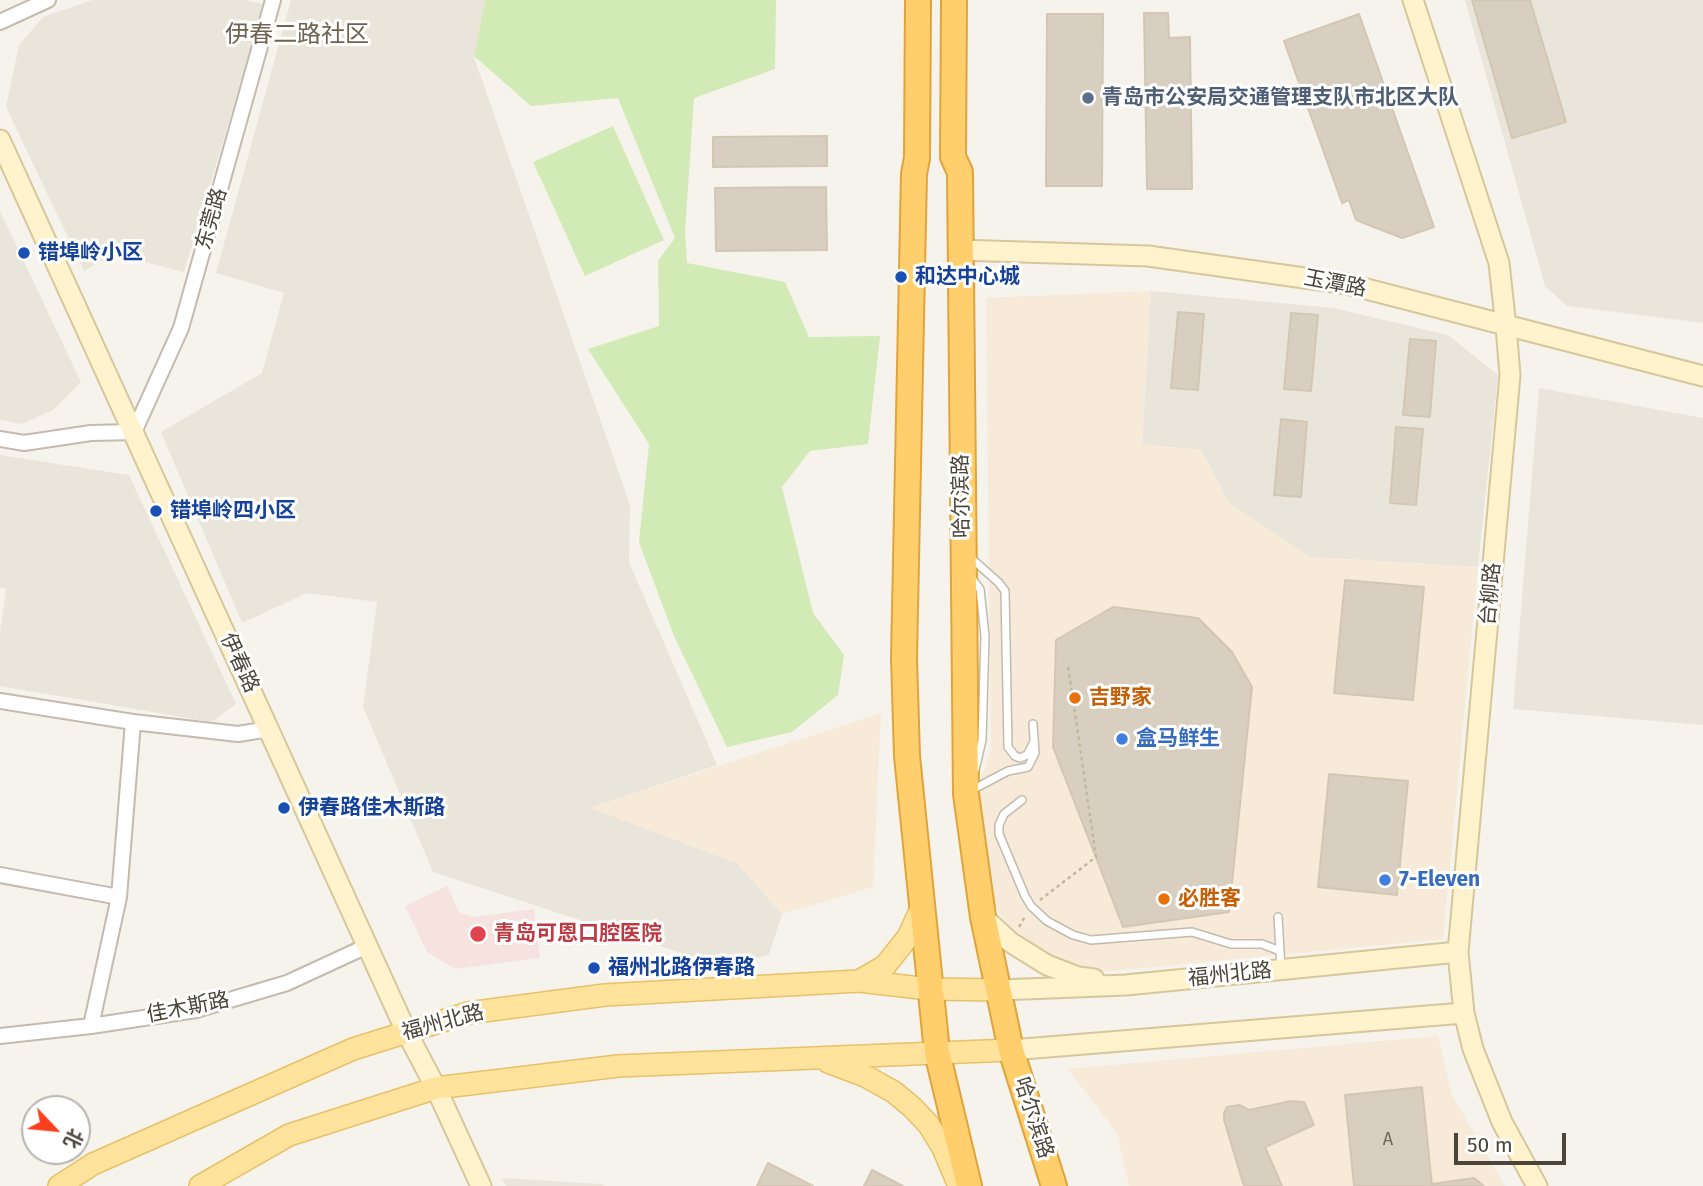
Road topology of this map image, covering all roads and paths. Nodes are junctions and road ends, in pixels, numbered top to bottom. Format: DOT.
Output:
graph roads {
  1 [pos="48,0"];
  2 [pos="273,0"];
  3 [pos="918,0"];
  4 [pos="954,0"];
  5 [pos="1413,0"];
  6 [pos="0,22"];
  7 [pos="0,140"];
  8 [pos="959,250"];
  9 [pos="1506,327"];
  10 [pos="1703,376"];
  11 [pos="134,432"];
  12 [pos="0,439"];
  13 [pos="962,559"];
  14 [pos="1068,666"];
  15 [pos="0,701"];
  16 [pos="132,722"];
  17 [pos="1033,724"];
  18 [pos="269,729"];
  19 [pos="1034,742"];
  20 [pos="966,794"];
  21 [pos="1022,800"];
  22 [pos="0,875"];
  23 [pos="119,897"];
  24 [pos="1031,906"];
  25 [pos="921,909"];
  26 [pos="984,917"];
  27 [pos="1278,917"];
  28 [pos="1010,942"];
  29 [pos="368,946"];
  30 [pos="1458,952"];
  31 [pos="1280,960"];
  32 [pos="859,981"];
  33 [pos="1126,985"];
  34 [pos="929,989"];
  35 [pos="1000,990"];
  36 [pos="1464,1013"];
  37 [pos="91,1026"];
  38 [pos="406,1031"];
  39 [pos="0,1036"];
  40 [pos="1011,1050"];
  41 [pos="937,1052"];
  42 [pos="820,1058"];
  43 [pos="436,1088"];
  44 [pos="59,1186"];
  45 [pos="200,1186"];
  46 [pos="481,1186"];
  47 [pos="959,1186"];
  48 [pos="969,1186"];
  49 [pos="1054,1186"];
  50 [pos="1537,1186"];
  1 -- 6 [label="street"];
  2 -- 11 [label="street, 东莞路"];
  3 -- 25 [label="highway"];
  4 -- 8 [label="highway, 哈尔滨路"];
  5 -- 9 [label="street, 台柳路"];
  7 -- 11 [label="street, 伊春路"];
  8 -- 9 [label="street, 玉潭路"];
  8 -- 13 [label="highway, 哈尔滨路"];
  9 -- 10 [label="street, 玉潭路"];
  9 -- 30 [label="street, 台柳路"];
  11 -- 12 [label="street"];
  11 -- 18 [label="street, 伊春路"];
  13 -- 19 [label="lane"];
  13 -- 20 [label="highway, 哈尔滨路"];
  14 -- 24 [label="path"];
  15 -- 16 [label="street"];
  16 -- 18 [label="street"];
  16 -- 23 [label="street"];
  17 -- 19 [label="lane"];
  18 -- 29 [label="street, 伊春路"];
  19 -- 20 [label="lane"];
  20 -- 26 [label="highway, 哈尔滨路"];
  21 -- 24 [label="lane"];
  22 -- 23 [label="street"];
  23 -- 37 [label="street"];
  24 -- 28 [label="path"];
  24 -- 31 [label="lane"];
  25 -- 32 [label="main road"];
  25 -- 34 [label="highway"];
  26 -- 28 [label="street"];
  26 -- 35 [label="highway, 哈尔滨路"];
  27 -- 31 [label="lane"];
  28 -- 33 [label="street"];
  29 -- 37 [label="street, 佳木斯路"];
  29 -- 38 [label="street, 伊春路"];
  30 -- 31 [label="street, 福州北路"];
  30 -- 36 [label="street, 台柳路"];
  31 -- 33 [label="street, 福州北路"];
  32 -- 34 [label="main road, 福州北路"];
  32 -- 38 [label="main road, 福州北路"];
  33 -- 35 [label="street, 福州北路"];
  34 -- 35 [label="main road, 福州北路"];
  34 -- 41 [label="highway"];
  35 -- 40 [label="highway, 哈尔滨路"];
  36 -- 40 [label="street"];
  36 -- 50 [label="street, 台柳路"];
  37 -- 39 [label="street, 佳木斯路"];
  38 -- 43 [label="street, 伊春路"];
  38 -- 44 [label="main road, 福州北路"];
  40 -- 41 [label="main road"];
  40 -- 49 [label="highway, 哈尔滨路"];
  41 -- 42 [label="main road"];
  41 -- 48 [label="highway"];
  42 -- 43 [label="main road"];
  42 -- 47 [label="main road"];
  43 -- 45 [label="main road"];
  43 -- 46 [label="street, 伊春路"];
}
